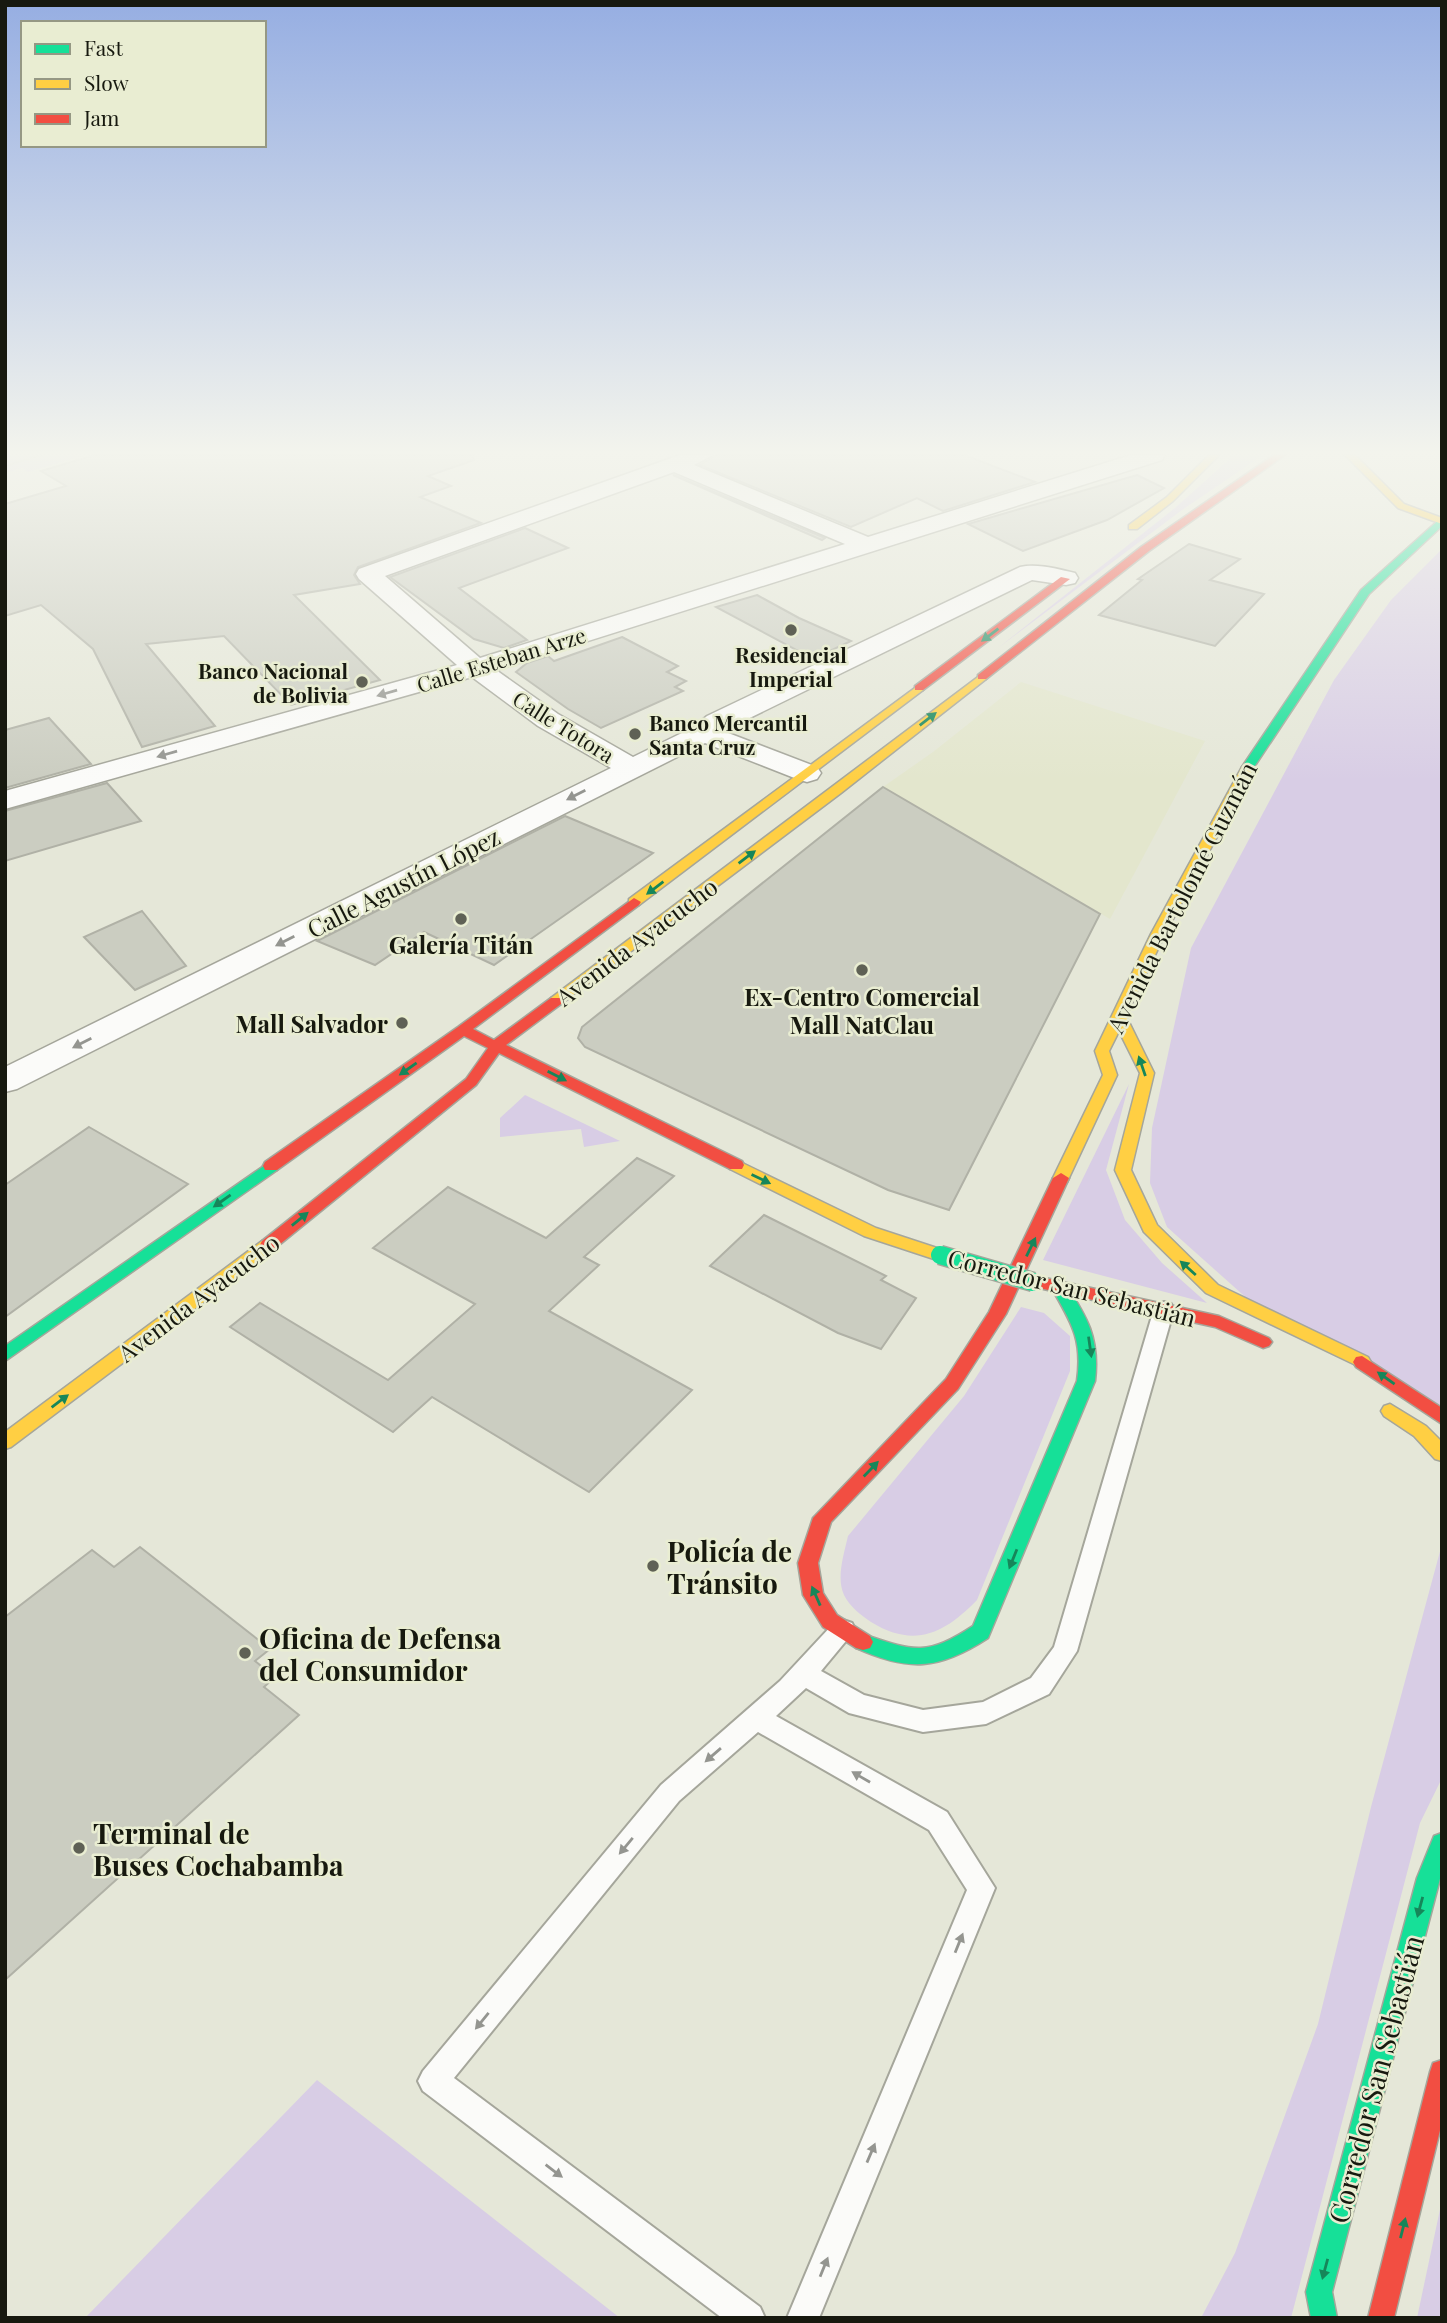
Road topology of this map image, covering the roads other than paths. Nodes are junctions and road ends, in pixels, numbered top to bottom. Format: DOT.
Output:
graph roads {
  1 [pos="398,563"];
  2 [pos="813,563"];
  3 [pos="1127,563"];
  4 [pos="1395,563"];
  5 [pos="1070,574"];
  6 [pos="476,668"];
  7 [pos="704,733"];
  8 [pos="632,768"];
  9 [pos="807,773"];
  10 [pos="5,800"];
  11 [pos="1119,1016"];
  12 [pos="463,1030"];
  13 [pos="497,1045"];
  14 [pos="5,1081"];
  15 [pos="1059,1287"];
  16 [pos="1164,1309"];
  17 [pos="1281,1349"];
  18 [pos="5,1355"];
  19 [pos="1374,1400"];
  20 [pos="1442,1417"];
  21 [pos="5,1442"];
  22 [pos="1442,1454"];
  23 [pos="843,1630"];
  24 [pos="803,1674"];
  25 [pos="757,1718"];
  26 [pos="1442,1843"];
  27 [pos="1442,2072"];
  28 [pos="749,2318"];
  29 [pos="803,2318"];
  30 [pos="1324,2318"];
  31 [pos="1381,2318"];
  1 -- 6 [label="street, Calle Totora"];
  2 -- 6 [label="street, Calle Esteban Arze"];
  13 -- 3 [label="street, Avenida Ayacucho, one-way"];
  4 -- 11 [label="street, Avenida Bartolomé Guzmán"];
  5 -- 7 [label="street, Calle Agustín López"];
  5 -- 9 [label="street, Avenida Ayacucho, one-way"];
  6 -- 8 [label="street, Calle Totora"];
  6 -- 10 [label="street, Calle Esteban Arze, one-way"];
  7 -- 8 [label="street, Calle Agustín López"];
  7 -- 9 [label="street"];
  8 -- 14 [label="street, Calle Agustín López, one-way"];
  9 -- 12 [label="street, Avenida Ayacucho, one-way"];
  20 -- 11 [label="street, Corredor San Sebastián, one-way"];
  23 -- 11 [label="street, Avenida Bartolomé Guzmán, one-way"];
  12 -- 13 [label="street, Corredor San Sebastián"];
  12 -- 18 [label="street, Avenida Ayacucho, one-way"];
  13 -- 15 [label="street, Corredor San Sebastián, one-way, bridge"];
  21 -- 13 [label="street, Avenida Ayacucho, one-way"];
  15 -- 16 [label="street, Corredor San Sebastián"];
  15 -- 23 [label="street, Avenida Bartolomé Guzmán, one-way"];
  16 -- 17 [label="street, Corredor San Sebastián"];
  16 -- 24 [label="lane"];
  19 -- 22 [label="street"];
  23 -- 24 [label="lane"];
  24 -- 25 [label="lane"];
  25 -- 28 [label="lane, one-way"];
  29 -- 25 [label="lane, one-way"];
  26 -- 30 [label="street, Corredor San Sebastián, one-way"];
  31 -- 27 [label="street, one-way"];
}
